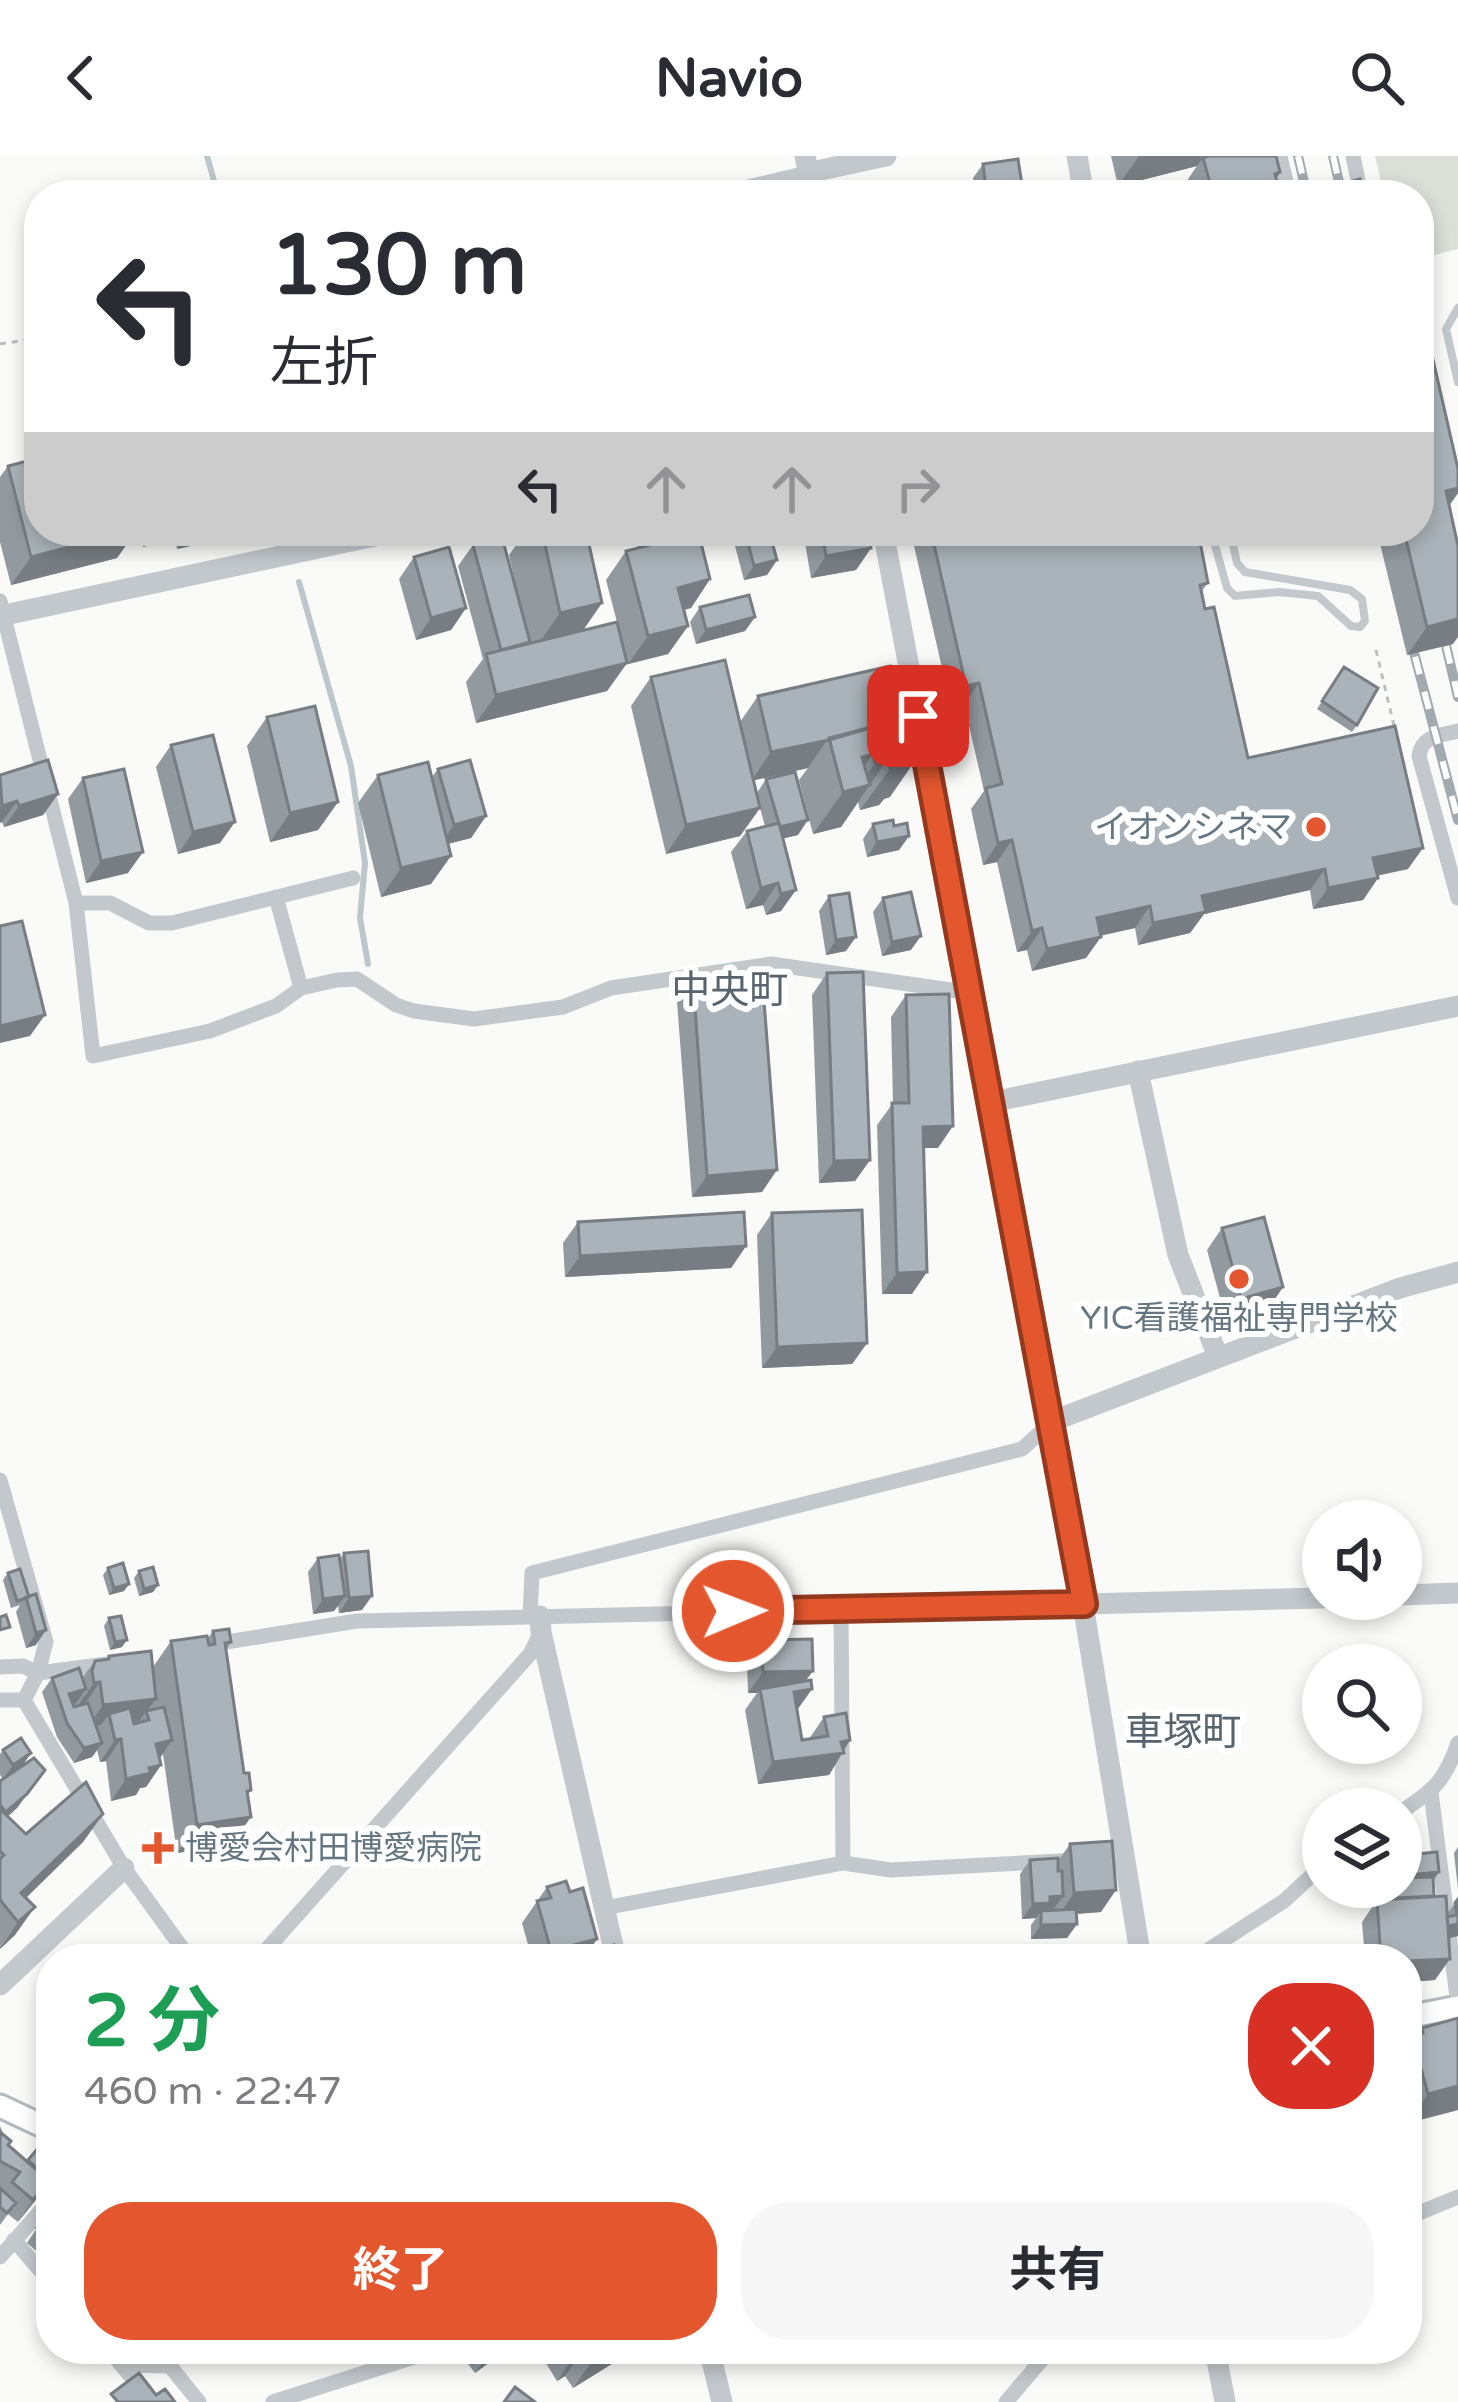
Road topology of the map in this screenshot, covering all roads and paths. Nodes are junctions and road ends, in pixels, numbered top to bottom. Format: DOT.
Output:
graph roads {
  1 [pos="886,156"];
  2 [pos="808,175"];
  3 [pos="1458,308"];
  4 [pos="1458,382"];
  5 [pos="282,546"];
  6 [pos="886,546"];
  7 [pos="1215,546"];
  8 [pos="1233,546"];
  9 [pos="1,610"];
  10 [pos="1376,650"];
  11 [pos="1458,731"];
  12 [pos="1395,732"];
  13 [pos="353,878"];
  14 [pos="276,897"];
  15 [pos="1458,898"];
  16 [pos="76,904"];
  17 [pos="301,988"];
  18 [pos="971,993"];
  19 [pos="1458,1006"];
  20 [pos="1138,1071"];
  21 [pos="992,1102"];
  22 [pos="1458,1272"];
  23 [pos="1218,1358"];
  24 [pos="1053,1421"];
  25 [pos="0,1480"];
  26 [pos="1422,1595"];
  27 [pos="1458,1595"];
  28 [pos="1302,1599"];
  29 [pos="1084,1604"];
  30 [pos="841,1609"];
  31 [pos="537,1621"];
  32 [pos="190,1648"];
  33 [pos="129,1659"];
  34 [pos="0,1667"];
  35 [pos="38,1673"];
  36 [pos="0,1700"];
  37 [pos="24,1700"];
  38 [pos="1458,1744"];
  39 [pos="1453,1774"];
  40 [pos="1431,1792"];
  41 [pos="1422,1798"];
  42 [pos="1124,1857"];
  43 [pos="843,1863"];
  44 [pos="124,1868"];
  45 [pos="1302,1884"];
  46 [pos="604,1908"];
  47 [pos="43,1944"];
  48 [pos="179,1944"];
  49 [pos="271,1944"];
  50 [pos="612,1944"];
  51 [pos="1138,1944"];
  52 [pos="1218,1944"];
  53 [pos="36,1951"];
  54 [pos="0,1985"];
  55 [pos="1458,2006"];
  56 [pos="1422,2014"];
  57 [pos="0,2106"];
  58 [pos="36,2123"];
  59 [pos="1458,2197"];
  60 [pos="1422,2212"];
  61 [pos="36,2216"];
  62 [pos="14,2240"];
  63 [pos="0,2257"];
  64 [pos="36,2266"];
  65 [pos="392,2364"];
  66 [pos="713,2364"];
  67 [pos="1038,2364"];
  68 [pos="1218,2364"];
  69 [pos="122,2365"];
  70 [pos="152,2402"];
  71 [pos="199,2402"];
  72 [pos="273,2402"];
  73 [pos="722,2402"];
  74 [pos="1006,2402"];
  75 [pos="1225,2402"];
  1 -- 2 [label="street"];
  3 -- 4 [label="lane"];
  5 -- 9 [label="street"];
  6 -- 18 [label="street"];
  7 -- 8 [label="lane"];
  9 -- 16 [label="street"];
  10 -- 12 [label="path"];
  11 -- 15 [label="street"];
  13 -- 14 [label="street"];
  14 -- 16 [label="street"];
  14 -- 17 [label="street"];
  16 -- 17 [label="street"];
  17 -- 18 [label="street"];
  18 -- 21 [label="street"];
  19 -- 20 [label="street"];
  20 -- 21 [label="street"];
  20 -- 23 [label="street"];
  21 -- 24 [label="street"];
  22 -- 23 [label="street"];
  23 -- 24 [label="street"];
  24 -- 29 [label="street"];
  24 -- 31 [label="street"];
  25 -- 35 [label="street"];
  26 -- 27 [label="street"];
  28 -- 29 [label="street"];
  29 -- 30 [label="street"];
  29 -- 42 [label="street"];
  30 -- 31 [label="street"];
  30 -- 43 [label="street"];
  31 -- 32 [label="street"];
  31 -- 46 [label="street"];
  31 -- 49 [label="street"];
  33 -- 35 [label="street"];
  34 -- 35 [label="street"];
  35 -- 37 [label="street"];
  36 -- 37 [label="street"];
  37 -- 44 [label="street"];
  38 -- 39 [label="street"];
  39 -- 40 [label="street"];
  40 -- 41 [label="street"];
  40 -- 55 [label="street"];
  42 -- 43 [label="street"];
  42 -- 51 [label="street"];
  43 -- 46 [label="street"];
  44 -- 47 [label="street"];
  44 -- 48 [label="street"];
  45 -- 52 [label="street"];
  46 -- 50 [label="street"];
  53 -- 54 [label="street"];
  55 -- 56 [label="main road"];
  57 -- 58 [label="main road"];
  59 -- 60 [label="street"];
  61 -- 62 [label="street"];
  62 -- 63 [label="street"];
  62 -- 64 [label="street"];
  65 -- 72 [label="street"];
  66 -- 73 [label="street"];
  67 -- 74 [label="street"];
  68 -- 75 [label="street"];
  69 -- 70 [label="street"];
  69 -- 71 [label="street"];
}
